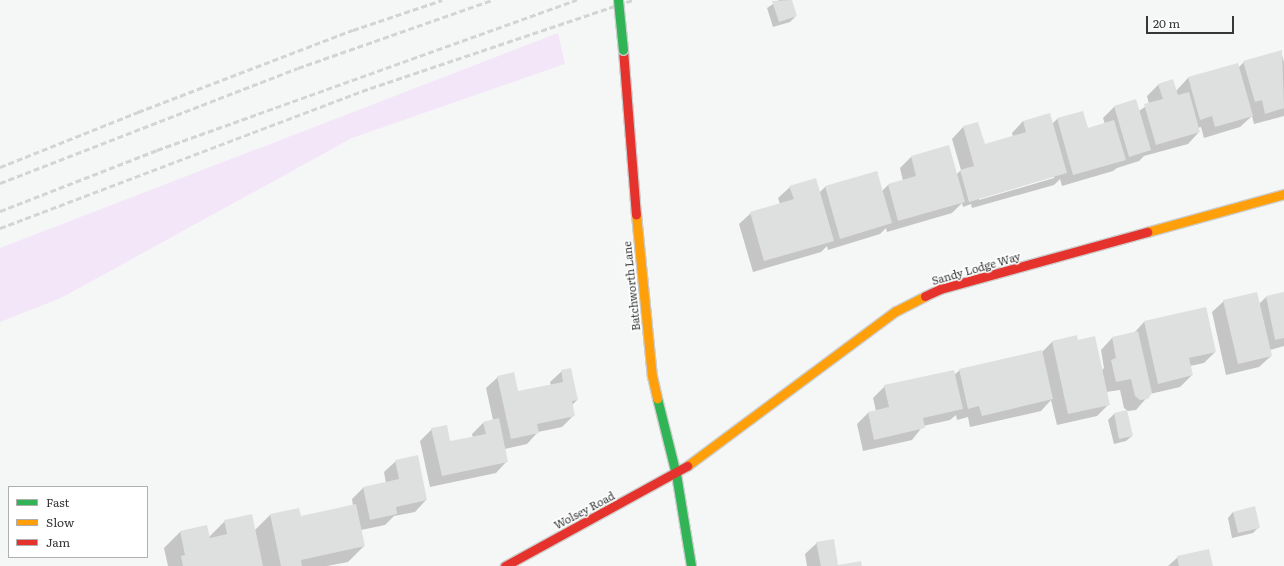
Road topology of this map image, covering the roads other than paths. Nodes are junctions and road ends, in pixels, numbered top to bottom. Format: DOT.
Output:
graph roads {
  1 [pos="618,0"];
  2 [pos="1284,194"];
  3 [pos="676,474"];
  4 [pos="505,566"];
  5 [pos="691,566"];
  1 -- 3 [label="street, Batchworth Lane, bridge"];
  2 -- 3 [label="street, Sandy Lodge Way"];
  3 -- 4 [label="street, Wolsey Road"];
  3 -- 5 [label="street, Batchworth Lane"];
}
